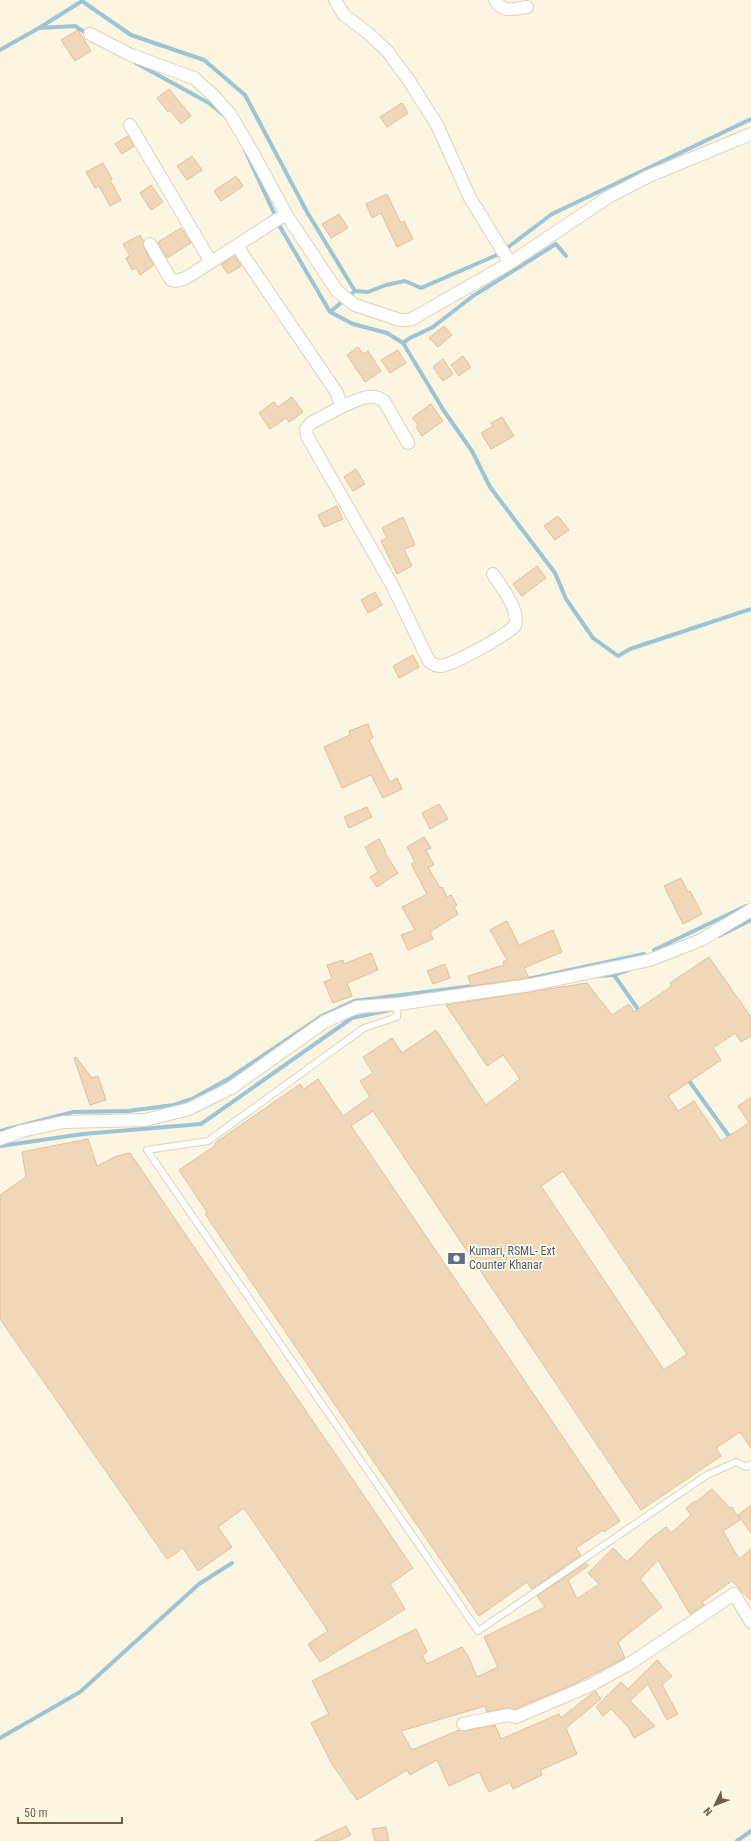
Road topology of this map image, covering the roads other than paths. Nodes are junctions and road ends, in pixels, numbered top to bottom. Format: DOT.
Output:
graph roads {
  1 [pos="335,0"];
  2 [pos="494,0"];
  3 [pos="527,7"];
  4 [pos="90,34"];
  5 [pos="130,125"];
  6 [pos="751,134"];
  7 [pos="286,214"];
  8 [pos="150,244"];
  9 [pos="237,246"];
  10 [pos="211,262"];
  11 [pos="510,263"];
  12 [pos="341,407"];
  13 [pos="408,443"];
  14 [pos="494,574"];
  15 [pos="751,910"];
  16 [pos="398,1004"];
  17 [pos="0,1139"];
  18 [pos="751,1464"];
  19 [pos="751,1622"];
  20 [pos="463,1724"];
  1 -- 11 [label="street"];
  2 -- 3 [label="street"];
  4 -- 7 [label="street"];
  5 -- 10 [label="street"];
  6 -- 11 [label="street"];
  7 -- 9 [label="street"];
  7 -- 11 [label="street"];
  8 -- 10 [label="street"];
  9 -- 10 [label="street"];
  9 -- 12 [label="street"];
  12 -- 13 [label="street"];
  12 -- 14 [label="street"];
  15 -- 16 [label="street"];
  16 -- 17 [label="street"];
  16 -- 18 [label="lane"];
  19 -- 20 [label="street"];
}
